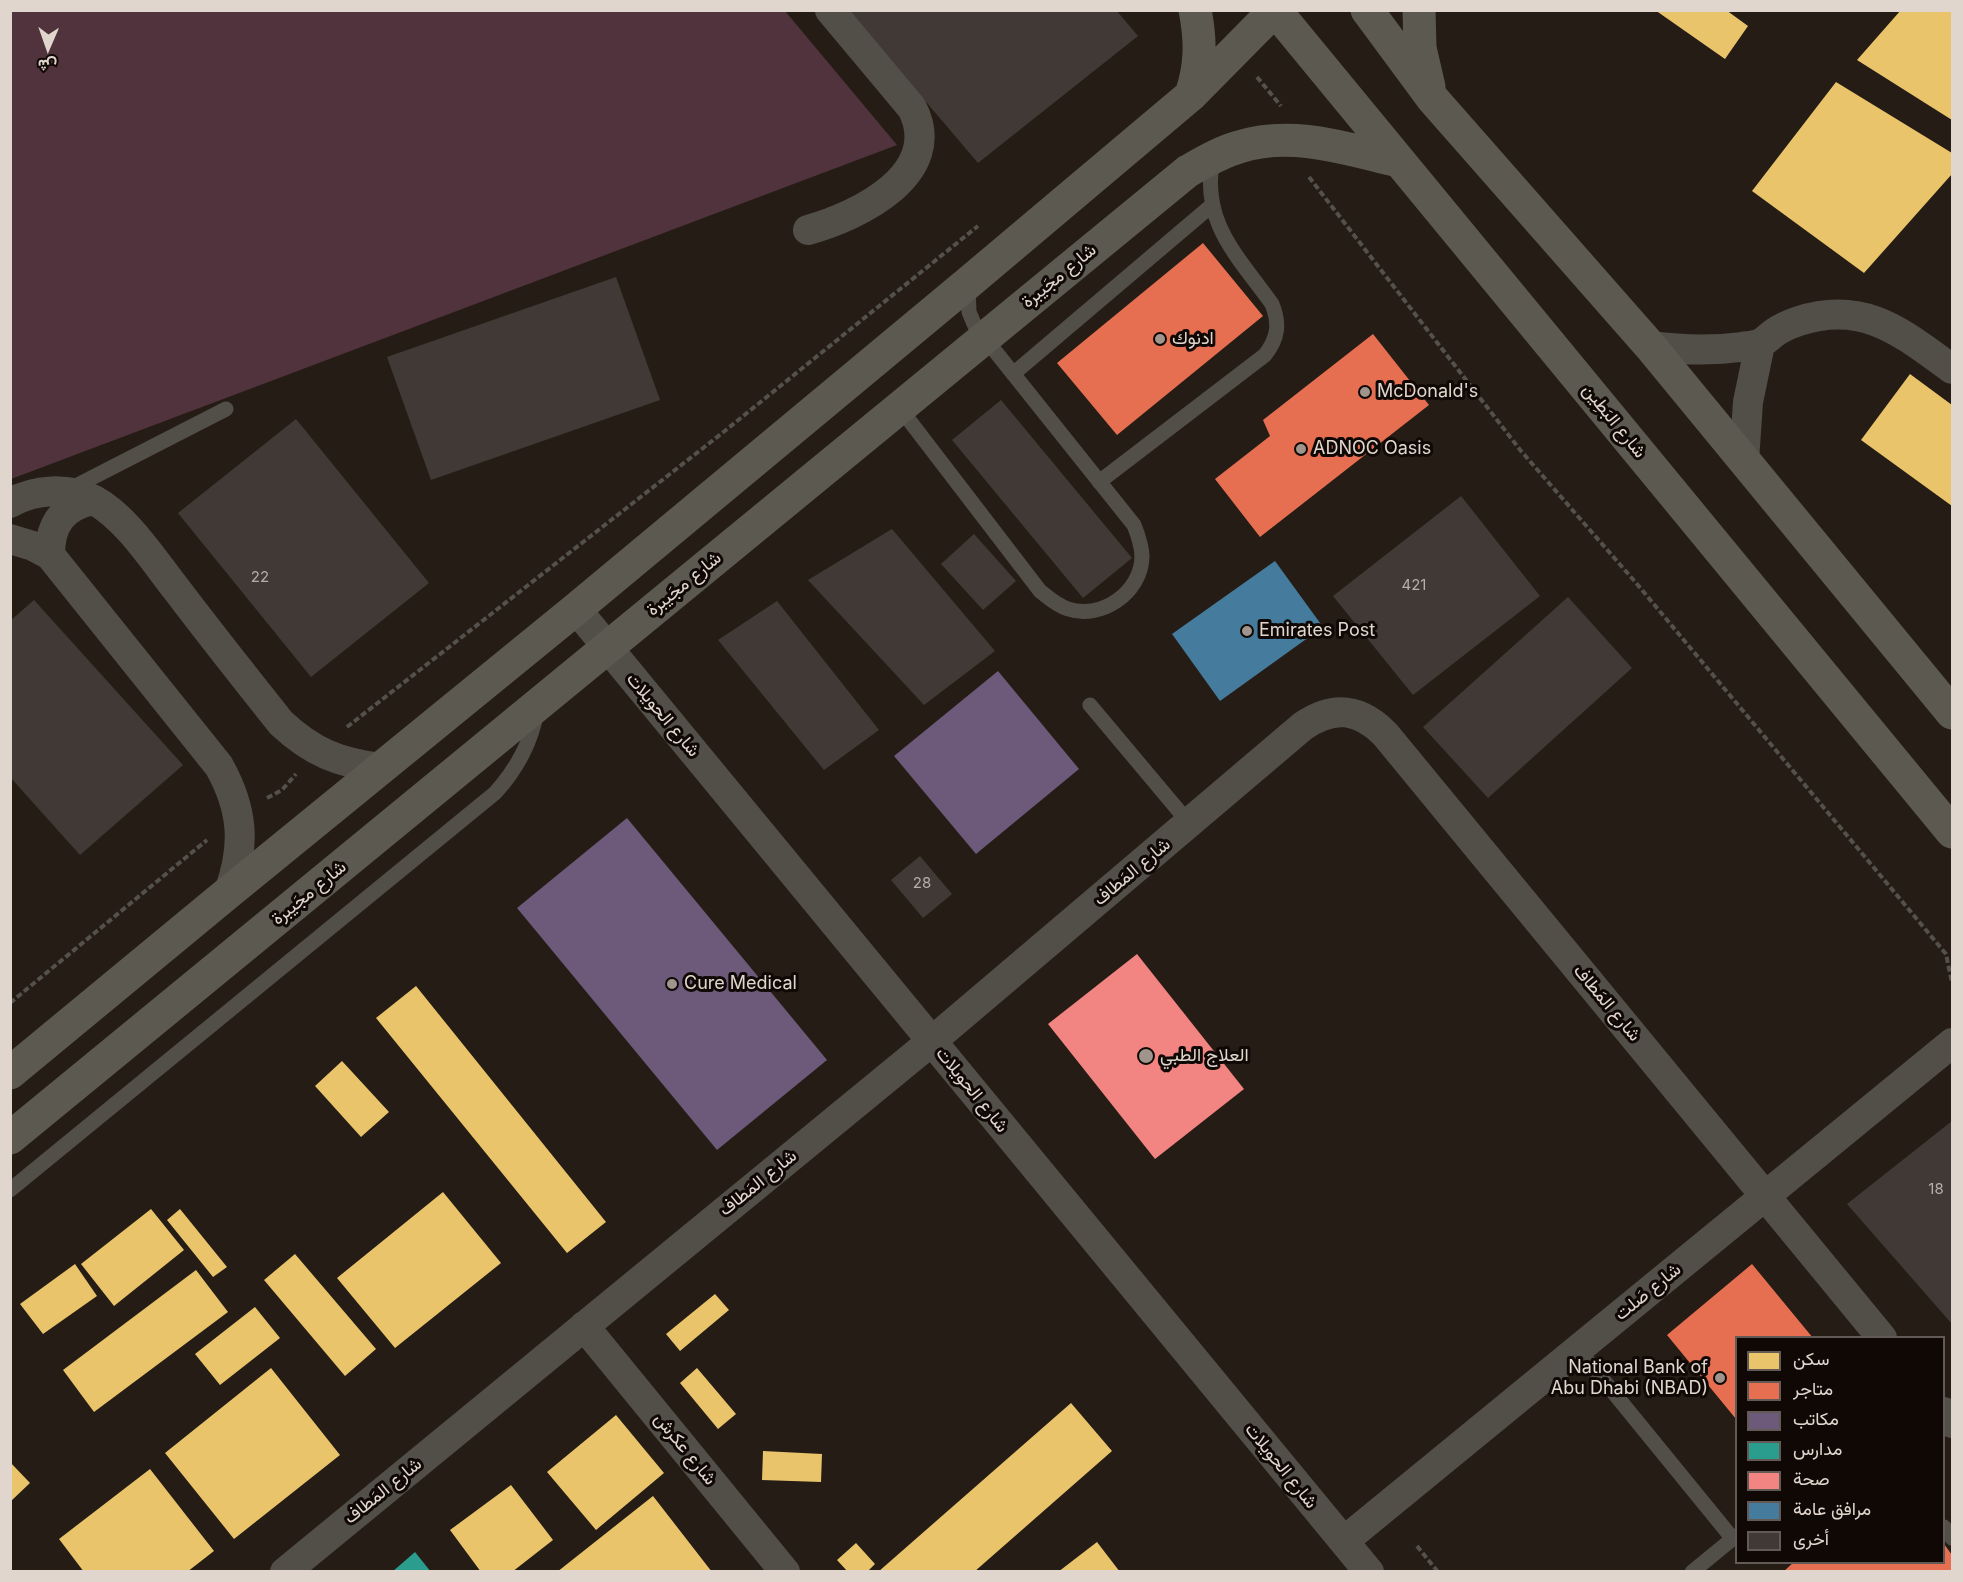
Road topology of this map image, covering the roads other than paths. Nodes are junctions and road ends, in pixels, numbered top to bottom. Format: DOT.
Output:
graph roads {
  1 [pos="830,10"];
  2 [pos="1195,10"];
  3 [pos="1367,10"];
  4 [pos="1419,10"];
  5 [pos="1275,11"];
  6 [pos="1191,95"];
  7 [pos="1432,98"];
  8 [pos="1213,157"];
  9 [pos="1400,161"];
  10 [pos="1211,206"];
  11 [pos="808,230"];
  12 [pos="968,283"];
  13 [pos="984,338"];
  14 [pos="1760,344"];
  15 [pos="1650,346"];
  16 [pos="1953,369"];
  17 [pos="1013,374"];
  18 [pos="899,407"];
  19 [pos="226,409"];
  20 [pos="1744,461"];
  21 [pos="1099,482"];
  22 [pos="79,496"];
  23 [pos="10,503"];
  24 [pos="10,539"];
  25 [pos="50,555"];
  26 [pos="576,609"];
  27 [pos="607,647"];
  28 [pos="538,705"];
  29 [pos="1090,705"];
  30 [pos="1953,713"];
  31 [pos="381,768"];
  32 [pos="1189,824"];
  33 [pos="1953,832"];
  34 [pos="229,892"];
  35 [pos="932,1041"];
  36 [pos="1953,1043"];
  37 [pos="10,1073"];
  38 [pos="10,1138"];
  39 [pos="10,1191"];
  40 [pos="1766,1196"];
  41 [pos="584,1326"];
  42 [pos="1880,1336"];
  43 [pos="1578,1349"];
  44 [pos="1735,1537"];
  45 [pos="1344,1541"];
  46 [pos="285,1572"];
  47 [pos="785,1572"];
  48 [pos="1369,1572"];
  49 [pos="1692,1572"];
  1 -- 11 [label="street"];
  2 -- 6 [label="street"];
  3 -- 7 [label="street"];
  4 -- 7 [label="street"];
  5 -- 6 [label="street"];
  5 -- 9 [label="street, شارع البَطِين"];
  6 -- 12 [label="street"];
  7 -- 15 [label="street"];
  8 -- 9 [label="street, شارع مجَيبرة"];
  8 -- 10 [label="lane"];
  8 -- 13 [label="street, شارع مجَيبرة"];
  9 -- 33 [label="street, شارع البَطِين"];
  10 -- 17 [label="lane"];
  10 -- 21 [label="lane"];
  12 -- 13 [label="lane"];
  12 -- 26 [label="street"];
  13 -- 17 [label="lane"];
  13 -- 18 [label="street, شارع مجَيبرة"];
  14 -- 15 [label="street"];
  14 -- 16 [label="street"];
  14 -- 20 [label="street"];
  15 -- 20 [label="street"];
  17 -- 21 [label="lane"];
  18 -- 21 [label="lane"];
  18 -- 27 [label="street, شارع مجَيبرة"];
  19 -- 22 [label="lane"];
  20 -- 30 [label="street"];
  22 -- 23 [label="street"];
  22 -- 25 [label="street"];
  22 -- 31 [label="street"];
  24 -- 25 [label="street"];
  25 -- 34 [label="street"];
  26 -- 27 [label="street, شارع الحويلات"];
  26 -- 31 [label="street"];
  27 -- 28 [label="street, شارع مجَيبرة"];
  27 -- 35 [label="street, شارع الحويلات"];
  28 -- 38 [label="street, شارع مجَيبرة"];
  28 -- 39 [label="lane"];
  29 -- 32 [label="lane"];
  31 -- 34 [label="street"];
  32 -- 35 [label="street, شارع المَطاف"];
  32 -- 40 [label="street, شارع المَطاف"];
  34 -- 37 [label="street"];
  35 -- 41 [label="street, شارع المَطاف"];
  35 -- 45 [label="street, شارع الحويلات"];
  36 -- 40 [label="street, شارع صَلت"];
  40 -- 42 [label="street, شارع المَطاف"];
  40 -- 43 [label="street, شارع صَلت"];
  41 -- 46 [label="street, شارع المَطاف"];
  41 -- 47 [label="street, شارع عكرش"];
  43 -- 44 [label="lane"];
  43 -- 45 [label="street, شارع صَلت"];
  44 -- 49 [label="lane"];
  45 -- 48 [label="street, شارع الحويلات"];
}
